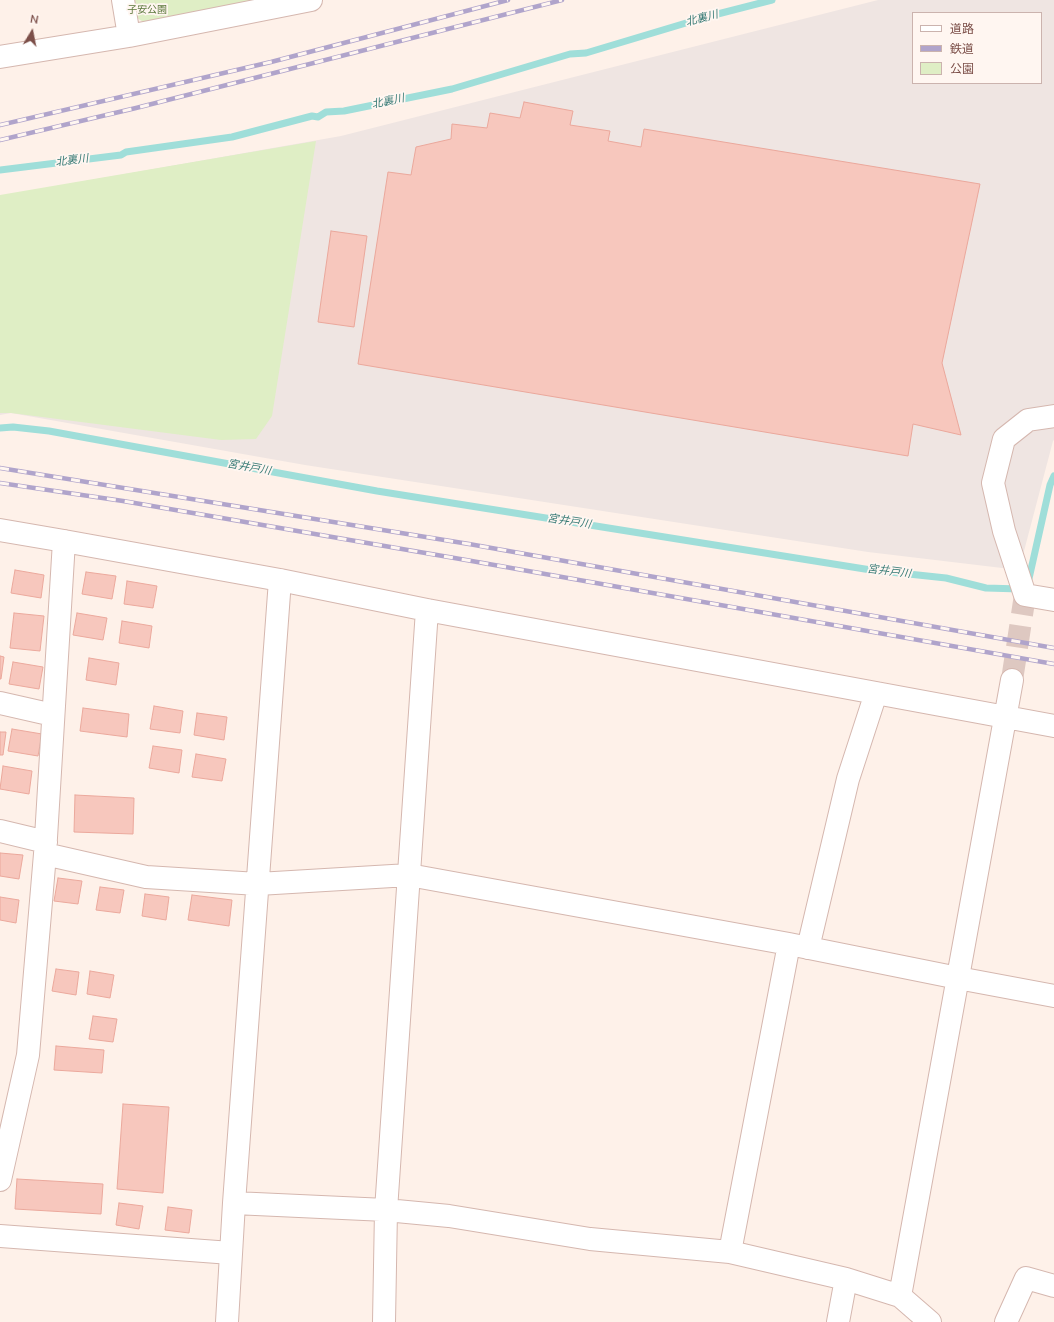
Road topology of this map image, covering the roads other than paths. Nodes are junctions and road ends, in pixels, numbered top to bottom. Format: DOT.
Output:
graph roads {
  1 [pos="123,0"];
  2 [pos="310,0"];
  3 [pos="129,36"];
  4 [pos="0,57"];
  5 [pos="1054,416"];
  6 [pos="0,530"];
  7 [pos="64,540"];
  8 [pos="280,580"];
  9 [pos="1054,600"];
  10 [pos="427,610"];
  11 [pos="1012,680"];
  12 [pos="876,693"];
  13 [pos="0,703"];
  14 [pos="54,715"];
  15 [pos="1004,717"];
  16 [pos="1054,726"];
  17 [pos="0,831"];
  18 [pos="46,848"];
  19 [pos="409,875"];
  20 [pos="258,884"];
  21 [pos="798,946"];
  22 [pos="958,978"];
  23 [pos="1054,996"];
  24 [pos="0,1176"];
  25 [pos="234,1202"];
  26 [pos="386,1210"];
  27 [pos="0,1236"];
  28 [pos="231,1252"];
  29 [pos="730,1252"];
  30 [pos="846,1279"];
  31 [pos="1054,1286"];
  32 [pos="900,1296"];
  33 [pos="227,1322"];
  34 [pos="384,1322"];
  35 [pos="838,1322"];
  36 [pos="930,1322"];
  37 [pos="1006,1322"];
  1 -- 3 [label="street"];
  2 -- 3 [label="street"];
  3 -- 4 [label="street"];
  5 -- 9 [label="street"];
  6 -- 7 [label="street"];
  7 -- 8 [label="street"];
  7 -- 14 [label="street"];
  8 -- 10 [label="street"];
  8 -- 20 [label="street"];
  10 -- 12 [label="street"];
  10 -- 19 [label="street"];
  11 -- 15 [label="street"];
  12 -- 15 [label="street"];
  12 -- 21 [label="street"];
  13 -- 14 [label="street"];
  14 -- 18 [label="street"];
  15 -- 16 [label="street"];
  15 -- 22 [label="street"];
  17 -- 18 [label="street"];
  18 -- 20 [label="street"];
  18 -- 24 [label="street"];
  19 -- 20 [label="street"];
  19 -- 21 [label="street"];
  19 -- 26 [label="street"];
  20 -- 25 [label="street"];
  21 -- 22 [label="street"];
  21 -- 29 [label="street"];
  22 -- 23 [label="street"];
  22 -- 32 [label="street"];
  25 -- 26 [label="street"];
  25 -- 28 [label="street"];
  26 -- 29 [label="street"];
  26 -- 34 [label="street"];
  27 -- 28 [label="street"];
  28 -- 33 [label="street"];
  29 -- 30 [label="street"];
  30 -- 32 [label="street"];
  30 -- 35 [label="street"];
  31 -- 37 [label="street"];
  32 -- 36 [label="street"];
}
